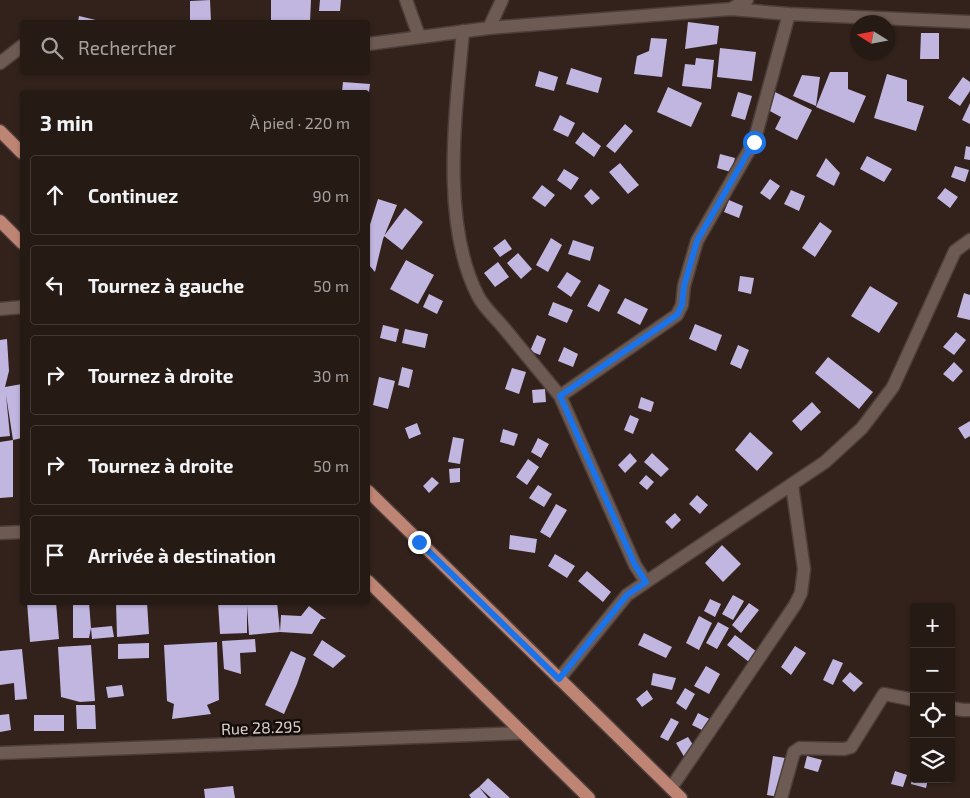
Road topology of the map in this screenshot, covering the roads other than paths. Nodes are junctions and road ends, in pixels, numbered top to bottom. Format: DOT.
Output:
graph roads {
  1 [pos="406,0"];
  2 [pos="502,0"];
  3 [pos="747,0"];
  4 [pos="731,9"];
  5 [pos="789,14"];
  6 [pos="970,22"];
  7 [pos="489,28"];
  8 [pos="463,31"];
  9 [pos="419,36"];
  10 [pos="370,44"];
  11 [pos="20,48"];
  12 [pos="0,63"];
  13 [pos="0,131"];
  14 [pos="20,151"];
  15 [pos="0,221"];
  16 [pos="970,240"];
  17 [pos="20,241"];
  18 [pos="20,307"];
  19 [pos="0,309"];
  20 [pos="560,396"];
  21 [pos="792,485"];
  22 [pos="370,493"];
  23 [pos="20,532"];
  24 [pos="0,534"];
  25 [pos="646,582"];
  26 [pos="370,583"];
  27 [pos="559,679"];
  28 [pos="910,699"];
  29 [pos="955,709"];
  30 [pos="970,710"];
  31 [pos="523,733"];
  32 [pos="0,753"];
  33 [pos="671,788"];
  34 [pos="590,798"];
  35 [pos="681,798"];
  36 [pos="781,798"];
  1 -- 9 [label="street"];
  2 -- 7 [label="street"];
  3 -- 4 [label="street"];
  4 -- 5 [label="street"];
  4 -- 7 [label="street"];
  5 -- 6 [label="street"];
  5 -- 20 [label="street"];
  7 -- 8 [label="street"];
  8 -- 9 [label="street"];
  8 -- 20 [label="street"];
  9 -- 10 [label="street"];
  11 -- 12 [label="street"];
  13 -- 14 [label="main road"];
  15 -- 17 [label="main road"];
  16 -- 21 [label="street"];
  18 -- 19 [label="street"];
  20 -- 25 [label="street"];
  21 -- 25 [label="street"];
  21 -- 33 [label="street"];
  22 -- 27 [label="main road"];
  23 -- 24 [label="street"];
  25 -- 27 [label="street"];
  26 -- 31 [label="main road"];
  27 -- 33 [label="main road"];
  28 -- 36 [label="street"];
  29 -- 30 [label="street"];
  31 -- 32 [label="street, Rue 28.295"];
  31 -- 34 [label="main road"];
  33 -- 35 [label="main road"];
}
